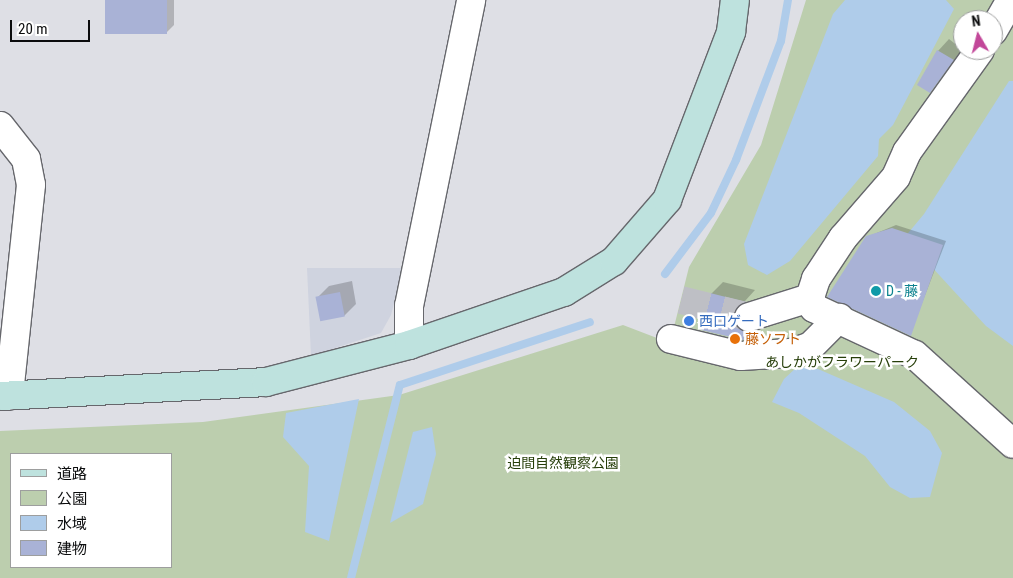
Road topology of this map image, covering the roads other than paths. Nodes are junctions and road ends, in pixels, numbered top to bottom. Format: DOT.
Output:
graph roads {
  1 [pos="471,0"];
  2 [pos="736,0"];
  3 [pos="1011,0"];
  4 [pos="1003,14"];
  5 [pos="973,60"];
  6 [pos="0,126"];
  7 [pos="810,298"];
  8 [pos="749,318"];
  9 [pos="839,318"];
  10 [pos="671,339"];
  11 [pos="409,345"];
  12 [pos="4,396"];
  13 [pos="1013,444"];
  1 -- 11 [label="street"];
  2 -- 11 [label="street"];
  3 -- 4 [label="street"];
  5 -- 7 [label="street"];
  6 -- 12 [label="street"];
  7 -- 8 [label="street"];
  7 -- 9 [label="street"];
  9 -- 10 [label="street"];
  9 -- 13 [label="street"];
  11 -- 12 [label="street"];
}
